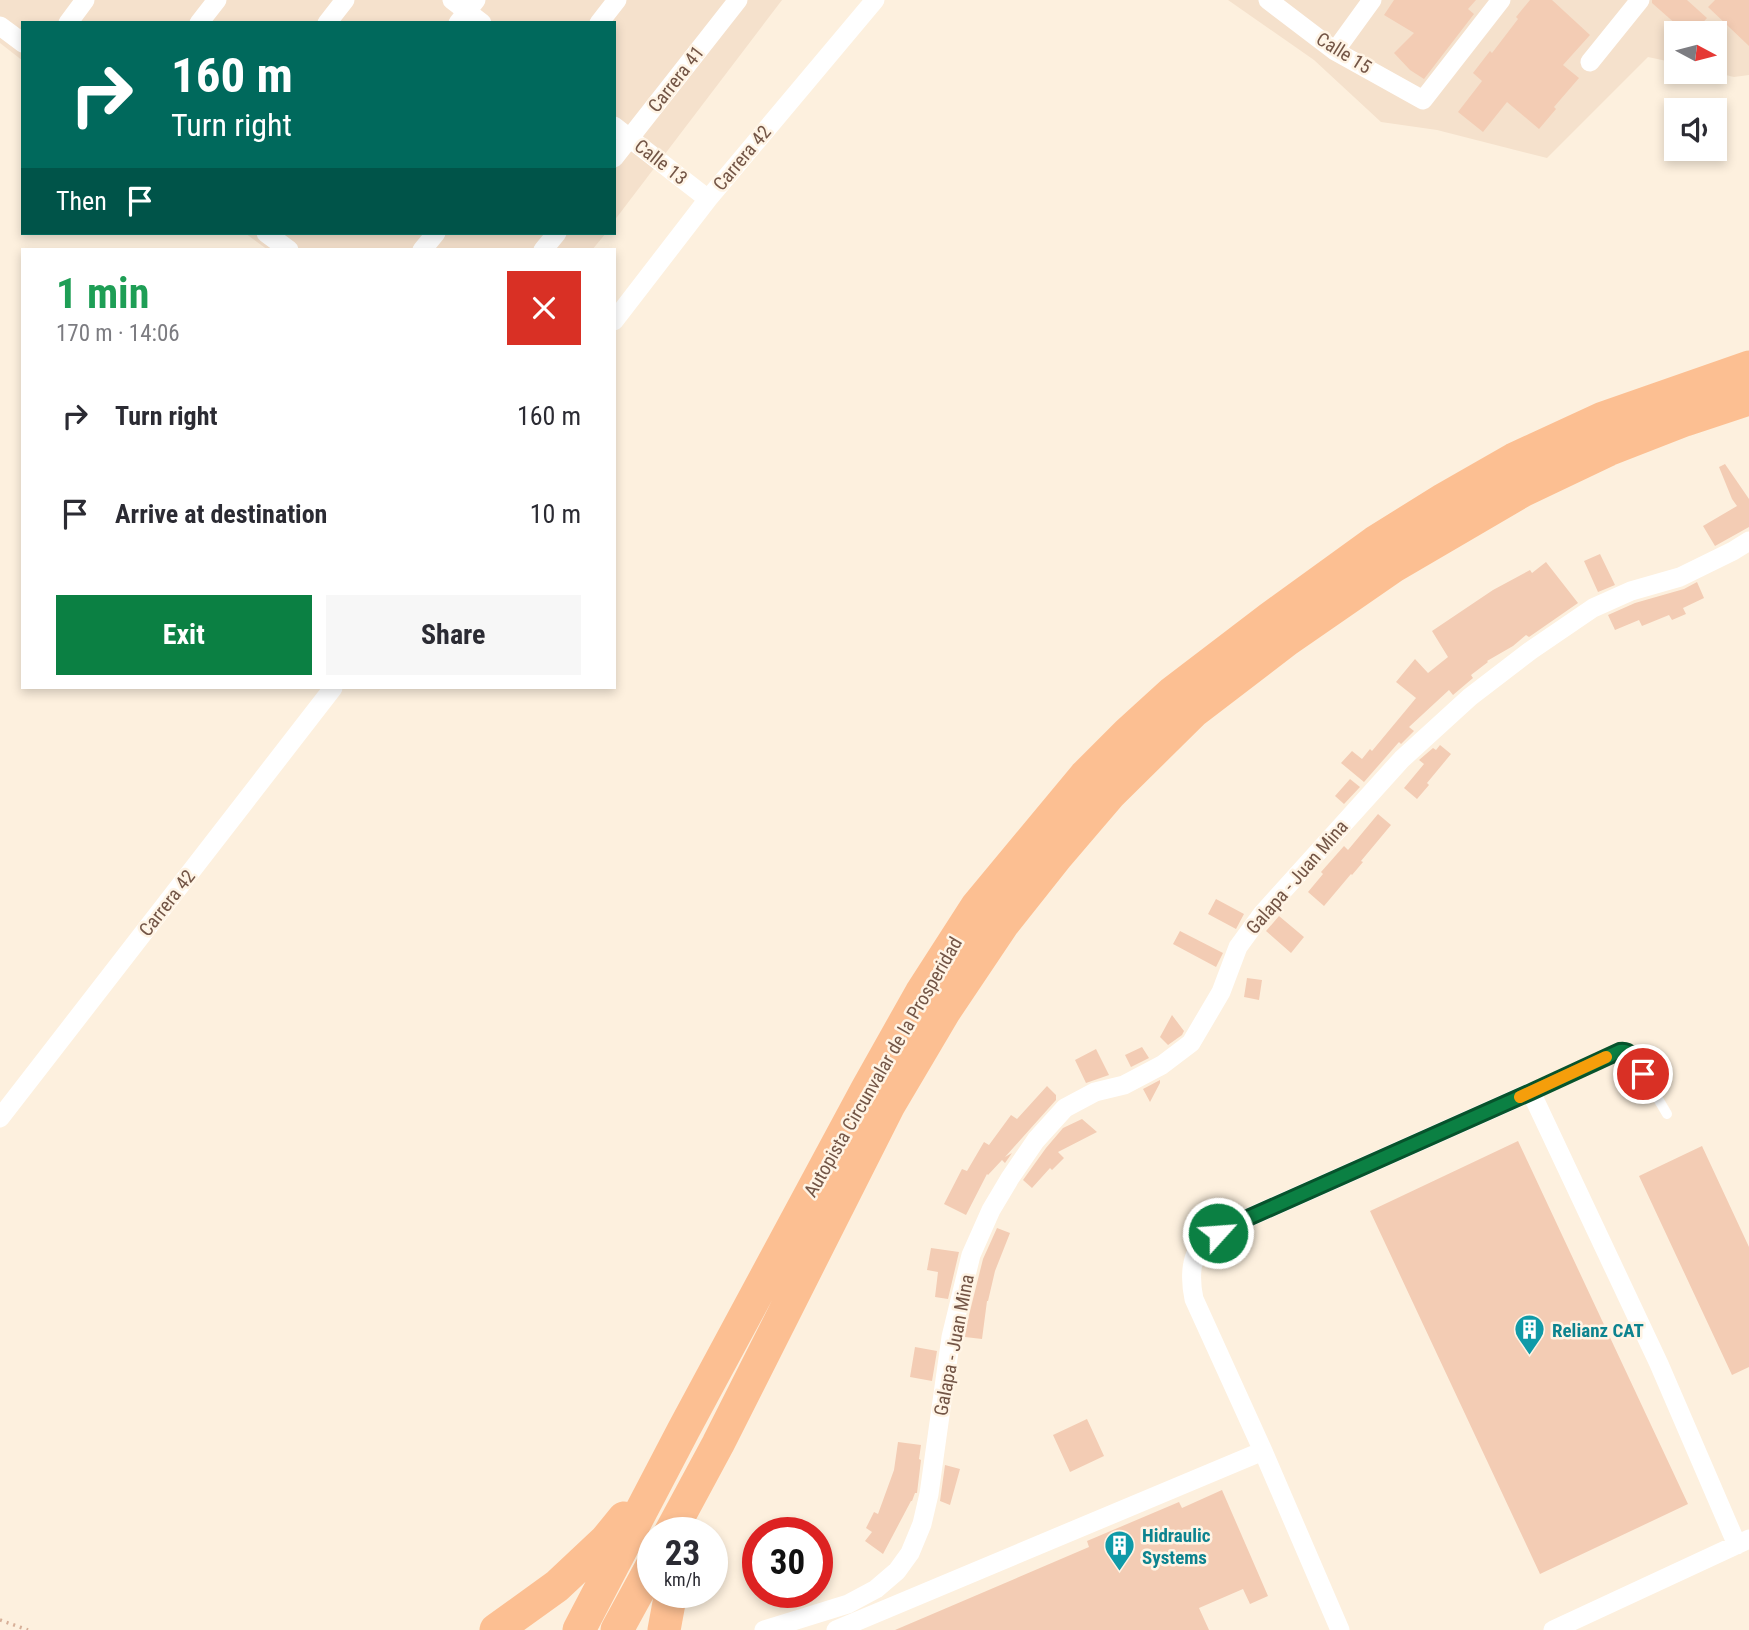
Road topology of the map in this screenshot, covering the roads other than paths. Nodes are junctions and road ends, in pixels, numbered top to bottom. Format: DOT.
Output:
graph roads {
  1 [pos="85,0"];
  2 [pos="217,0"];
  3 [pos="345,0"];
  4 [pos="617,0"];
  5 [pos="738,0"];
  6 [pos="875,0"];
  7 [pos="1268,0"];
  8 [pos="1372,0"];
  9 [pos="1501,0"];
  10 [pos="1640,0"];
  11 [pos="69,21"];
  12 [pos="201,21"];
  13 [pos="329,21"];
  14 [pos="601,21"];
  15 [pos="0,26"];
  16 [pos="21,42"];
  17 [pos="1335,51"];
  18 [pos="1590,62"];
  19 [pos="622,132"];
  20 [pos="616,152"];
  21 [pos="708,199"];
  22 [pos="271,235"];
  23 [pos="289,243"];
  24 [pos="616,318"];
  25 [pos="1749,367"];
  26 [pos="1749,398"];
  27 [pos="1749,541"];
  28 [pos="332,689"];
  29 [pos="1531,1092"];
  30 [pos="1667,1114"];
  31 [pos="0,1118"];
  32 [pos="684,1429"];
  33 [pos="718,1444"];
  34 [pos="1262,1451"];
  35 [pos="679,1517"];
  36 [pos="693,1517"];
  37 [pos="1743,1542"];
  38 [pos="637,1593"];
  39 [pos="668,1608"];
  40 [pos="496,1630"];
  41 [pos="579,1630"];
  42 [pos="617,1630"];
  43 [pos="664,1630"];
  44 [pos="764,1630"];
  45 [pos="836,1630"];
  46 [pos="1340,1630"];
  47 [pos="1553,1630"];
  1 -- 11 [label="street"];
  2 -- 12 [label="street"];
  3 -- 13 [label="street"];
  4 -- 14 [label="street"];
  5 -- 19 [label="street, Carrera 41"];
  6 -- 21 [label="street, Carrera 42"];
  7 -- 17 [label="street, Calle 15"];
  8 -- 17 [label="street"];
  9 -- 17 [label="street, Calle 15"];
  10 -- 18 [label="street"];
  15 -- 16 [label="street"];
  19 -- 20 [label="street, Carrera 41"];
  19 -- 21 [label="street, Calle 13"];
  21 -- 24 [label="street, Carrera 42"];
  22 -- 23 [label="street"];
  25 -- 32 [label="highway, Autopista Circunvalar de la Prosperidad"];
  26 -- 33 [label="highway, Autopista Circunvalar de la Prosperidad"];
  27 -- 44 [label="street, Galapa - Juan Mina"];
  28 -- 31 [label="street, Carrera 42"];
  29 -- 30 [label="lane"];
  29 -- 34 [label="street"];
  29 -- 37 [label="street"];
  32 -- 40 [label="highway"];
  32 -- 41 [label="highway, Autopista Circunvalar de la Prosperidad"];
  33 -- 35 [label="highway, Autopista Circunvalar de la Prosperidad"];
  33 -- 36 [label="highway"];
  34 -- 45 [label="street"];
  34 -- 46 [label="street"];
  37 -- 47 [label="street"];
  38 -- 42 [label="highway"];
  39 -- 43 [label="highway"];
}
